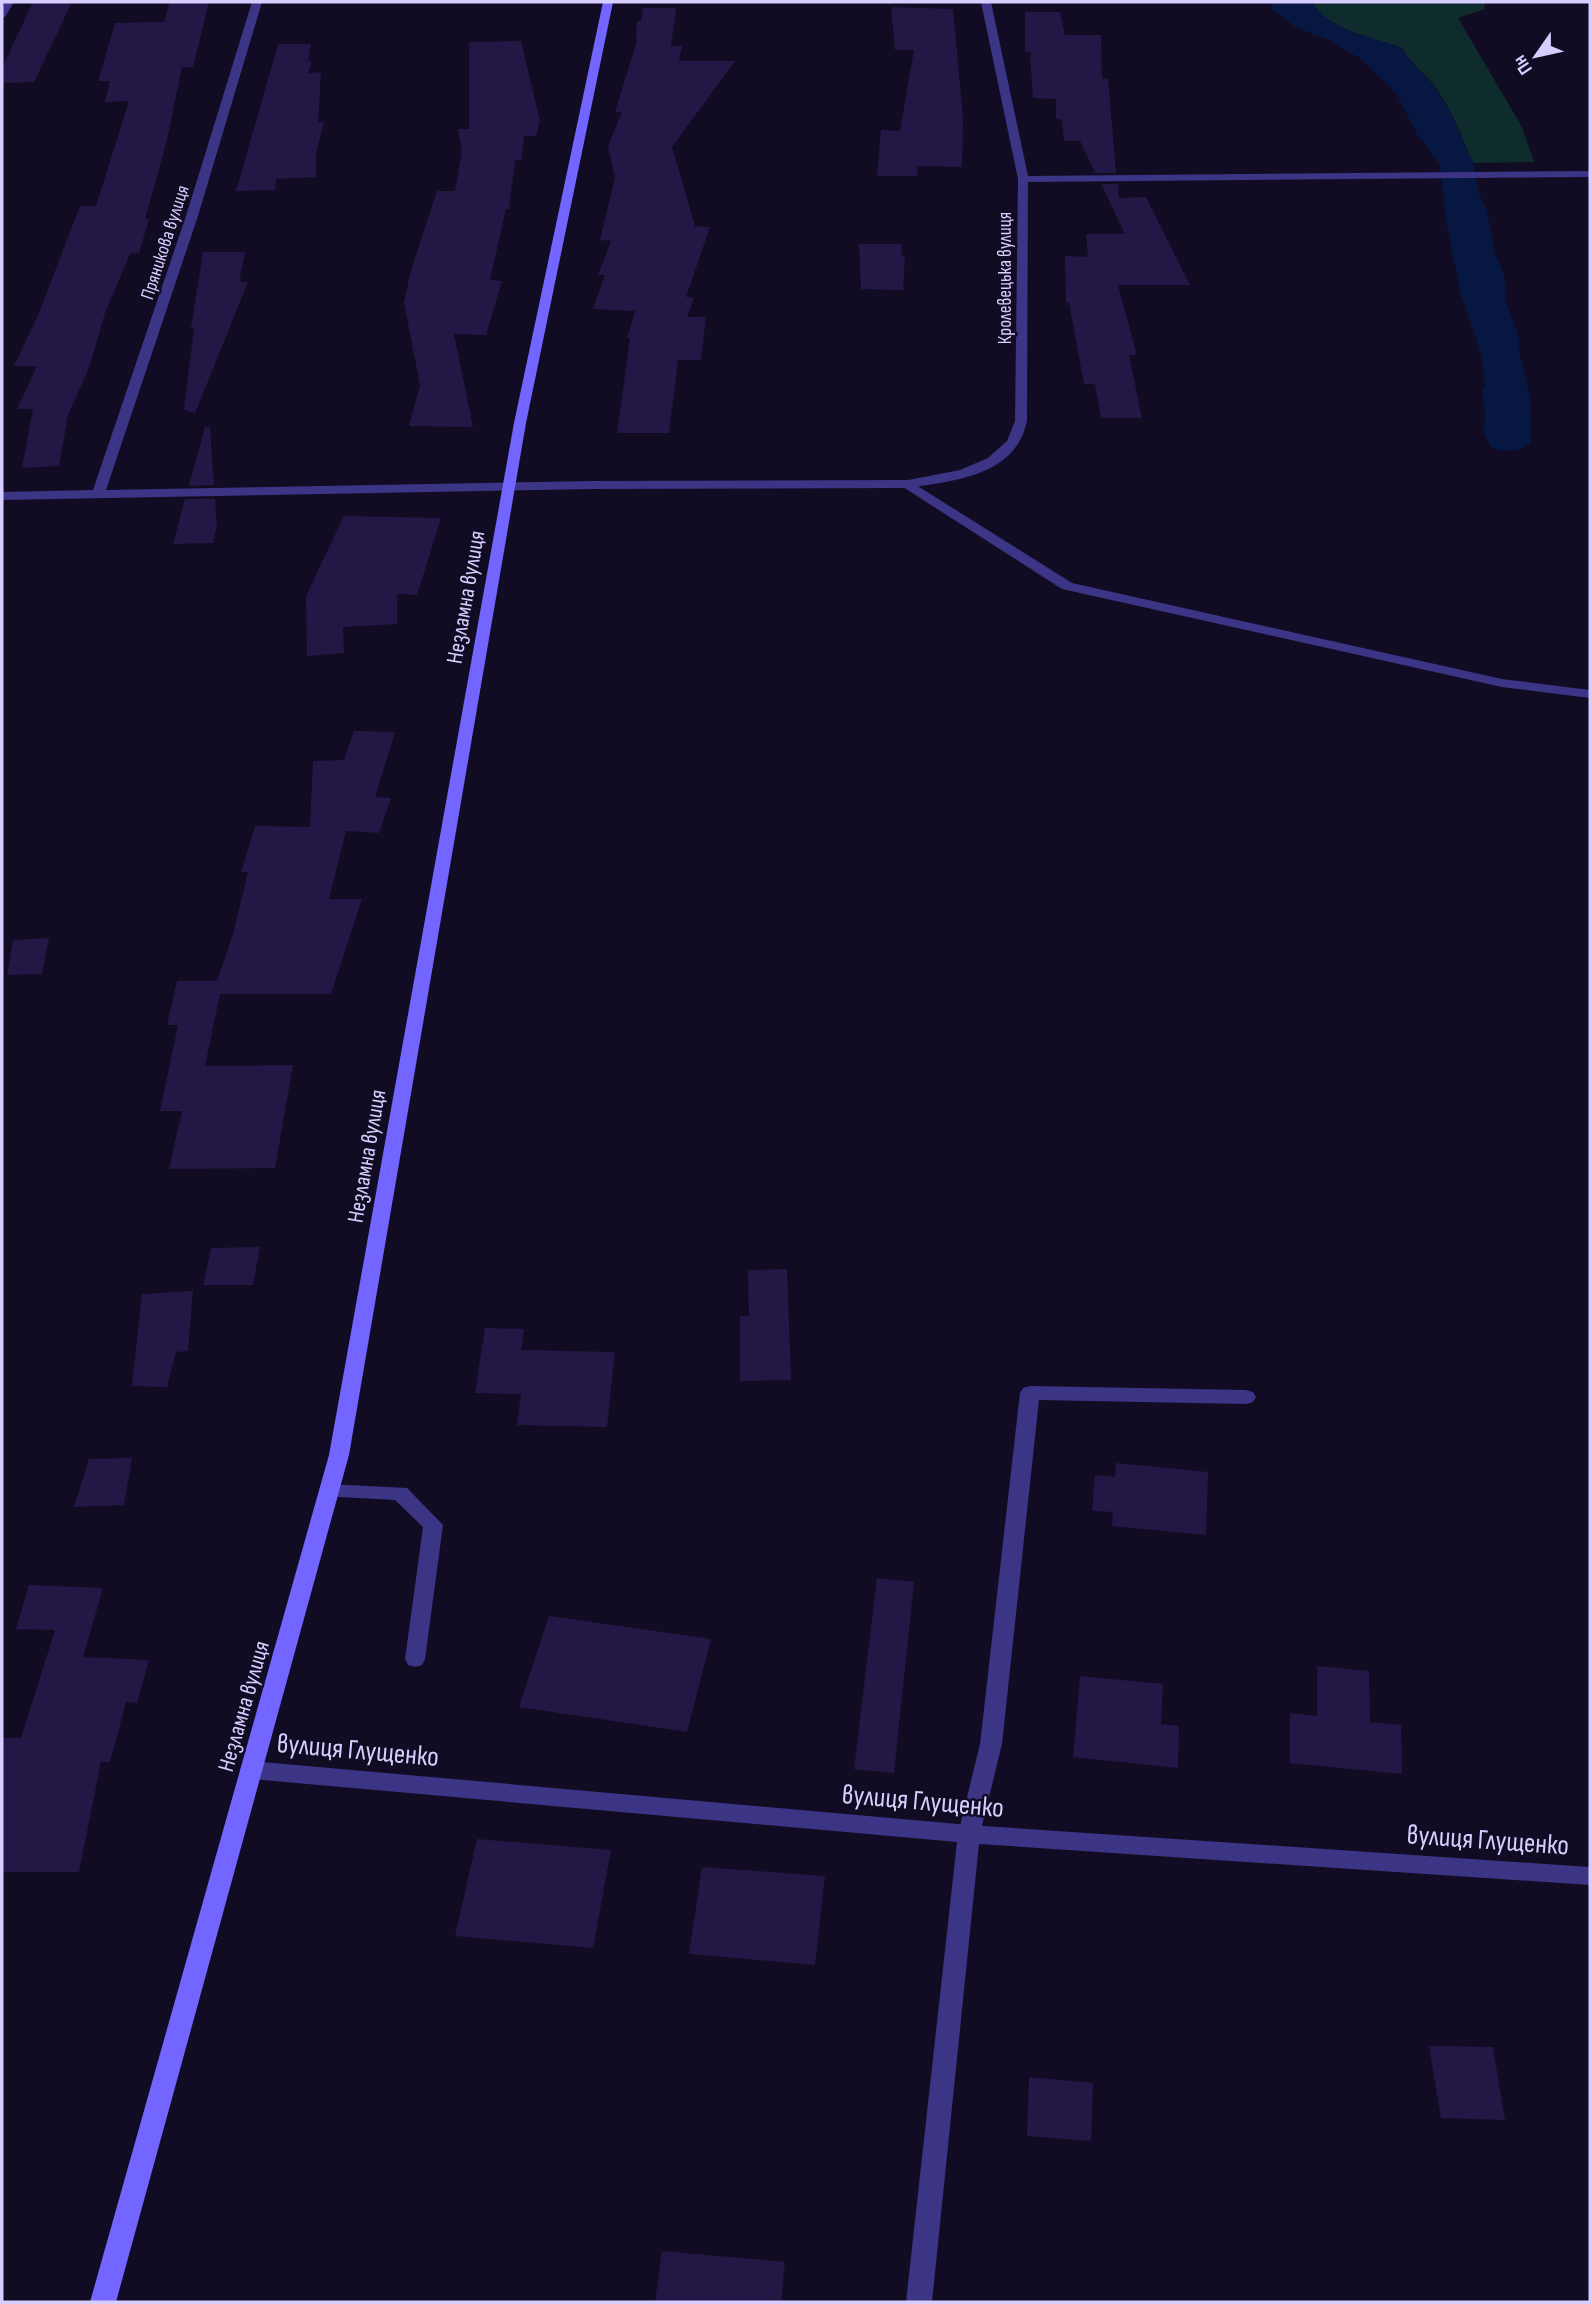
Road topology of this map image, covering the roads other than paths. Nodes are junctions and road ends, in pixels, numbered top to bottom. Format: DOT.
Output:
graph roads {
  1 [pos="9,2"];
  2 [pos="257,2"];
  3 [pos="608,2"];
  4 [pos="986,2"];
  5 [pos="2,15"];
  6 [pos="1590,174"];
  7 [pos="1023,179"];
  8 [pos="908,484"];
  9 [pos="509,486"];
  10 [pos="99,492"];
  11 [pos="2,496"];
  12 [pos="1590,694"];
  13 [pos="1246,1397"];
  14 [pos="329,1491"];
  15 [pos="415,1659"];
  16 [pos="251,1770"];
  17 [pos="969,1834"];
  18 [pos="1590,1876"];
  19 [pos="103,2302"];
  20 [pos="919,2302"];
  1 -- 5 [label="street"];
  2 -- 10 [label="street, Пряникова вулиця"];
  3 -- 9 [label="street, Незламна вулиця"];
  4 -- 7 [label="street, Кролевецька вулиця"];
  6 -- 7 [label="street"];
  7 -- 8 [label="street, Кролевецька вулиця"];
  8 -- 9 [label="street, Кролевецька вулиця"];
  8 -- 12 [label="street"];
  9 -- 10 [label="street, Кролевецька вулиця"];
  9 -- 14 [label="street, Незламна вулиця"];
  10 -- 11 [label="street, Кролевецька вулиця"];
  13 -- 17 [label="street"];
  14 -- 15 [label="street"];
  14 -- 16 [label="street, Незламна вулиця"];
  16 -- 17 [label="street, вулиця Глущенко"];
  16 -- 19 [label="street, Незламна вулиця"];
  17 -- 18 [label="street, вулиця Глущенко"];
  17 -- 20 [label="street"];
}
